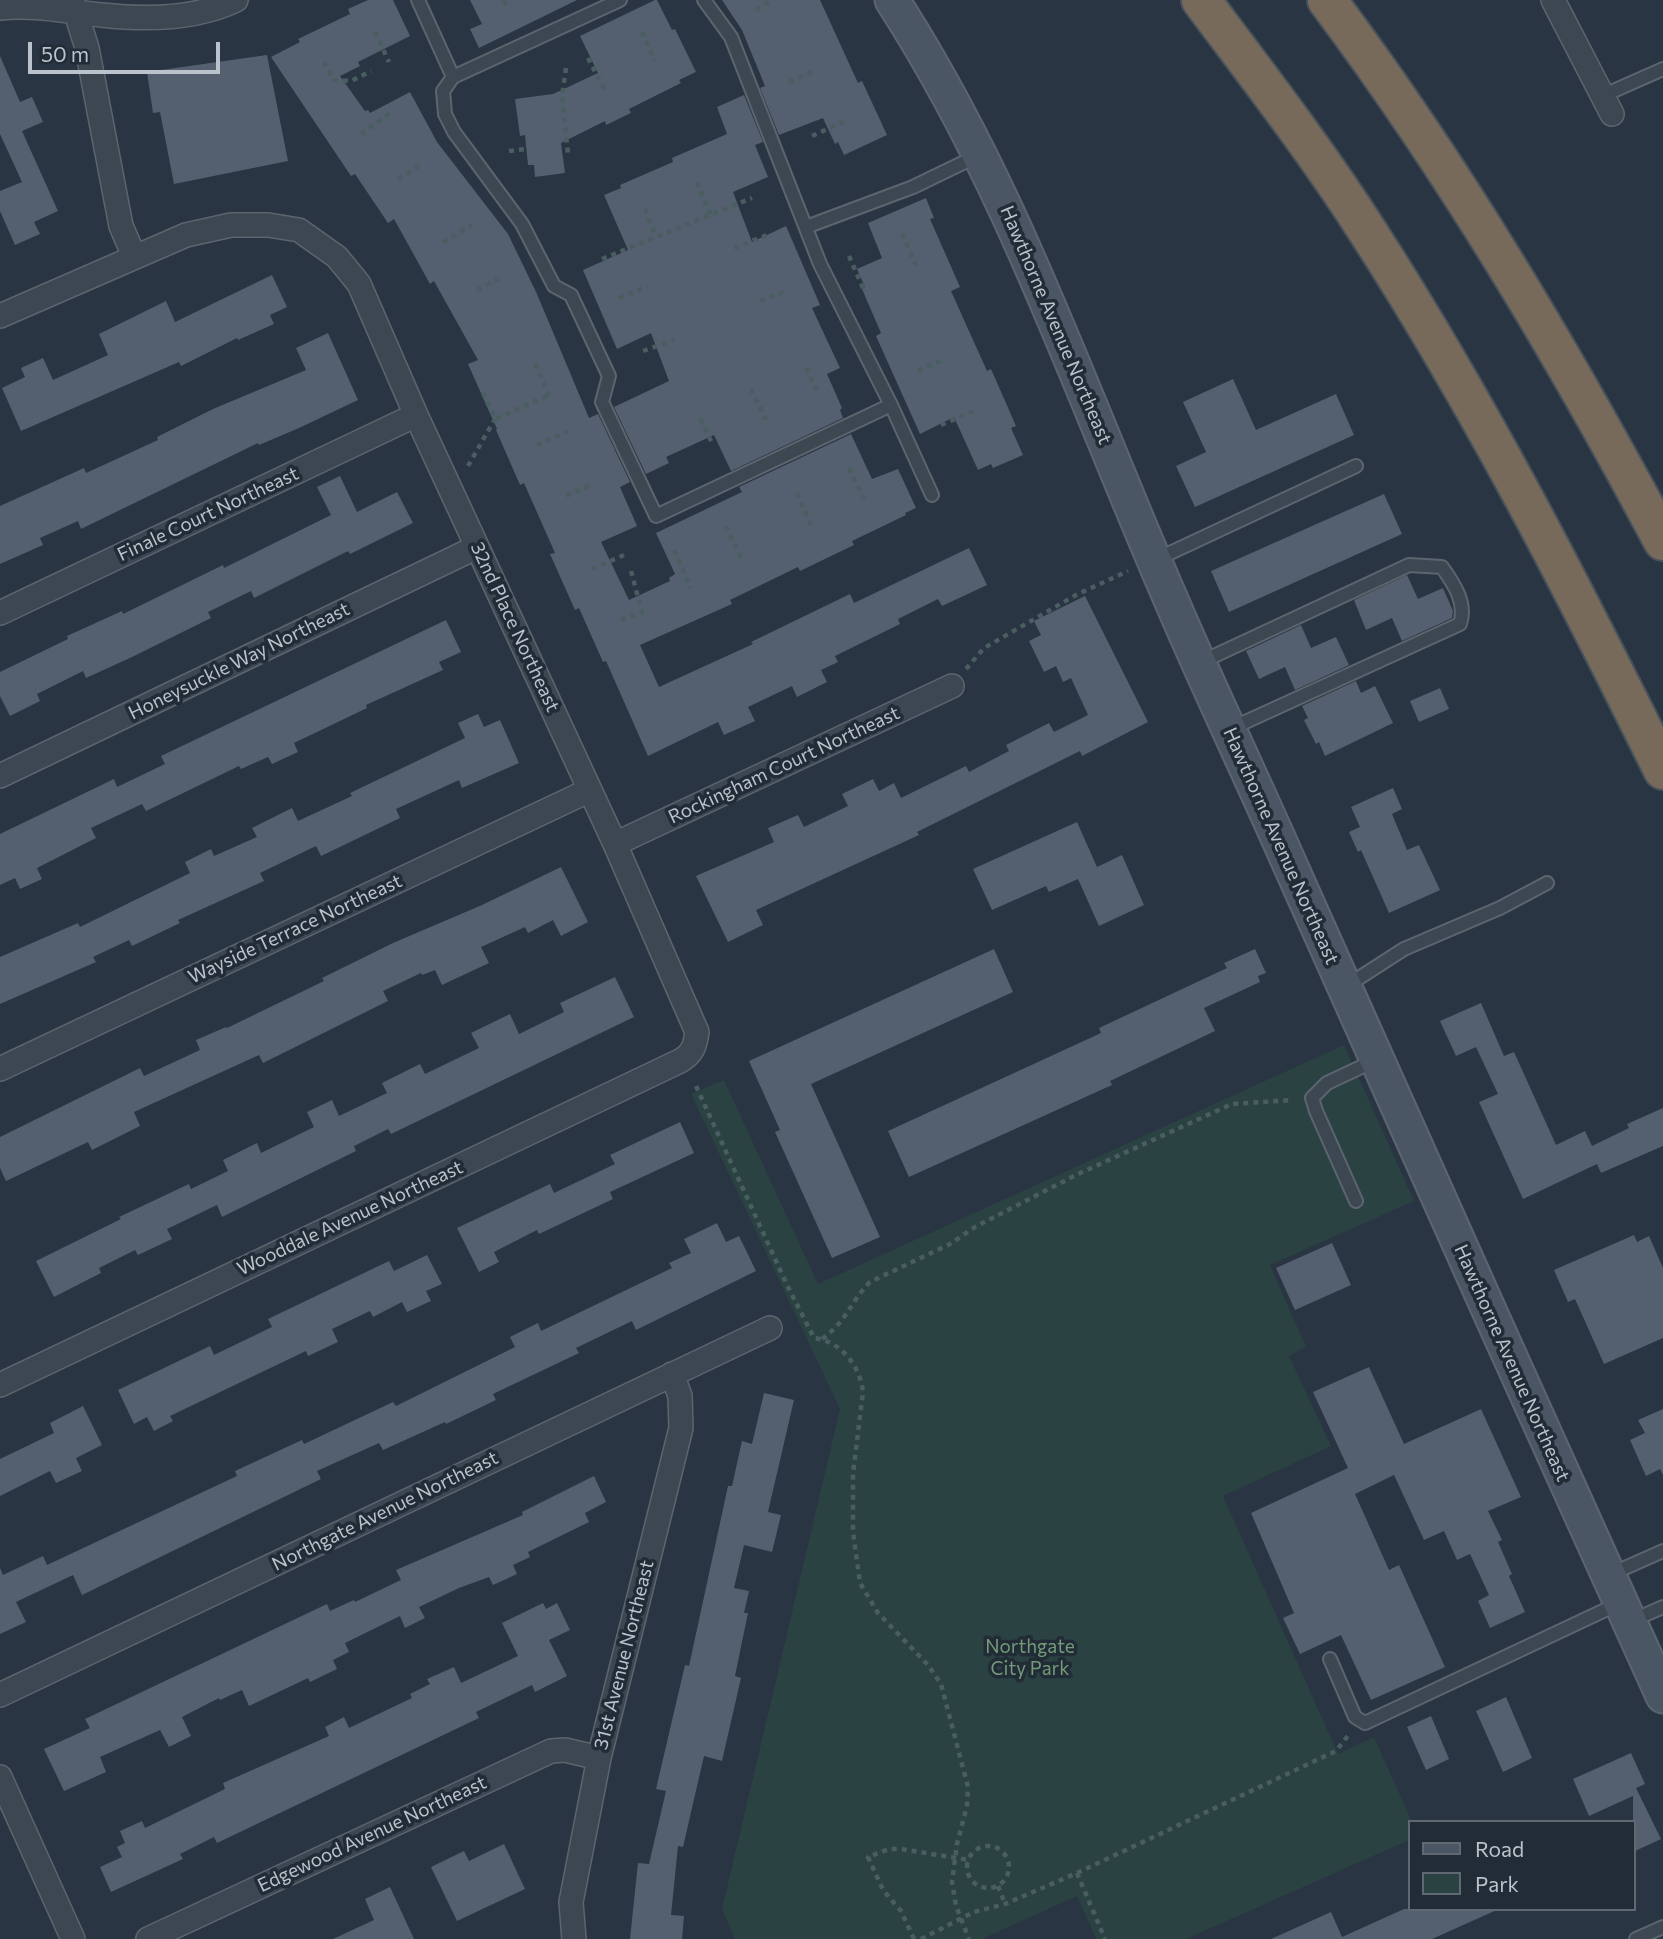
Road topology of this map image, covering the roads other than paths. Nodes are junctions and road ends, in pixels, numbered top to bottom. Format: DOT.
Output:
graph roads {
  1 [pos="236,0"];
  2 [pos="418,0"];
  3 [pos="620,0"];
  4 [pos="704,0"];
  5 [pos="892,0"];
  6 [pos="1201,0"];
  7 [pos="1326,0"];
  8 [pos="1552,0"];
  9 [pos="74,6"];
  10 [pos="0,8"];
  11 [pos="1663,69"];
  12 [pos="453,77"];
  13 [pos="1607,105"];
  14 [pos="980,154"];
  15 [pos="806,227"];
  16 [pos="134,256"];
  17 [pos="0,316"];
  18 [pos="891,405"];
  19 [pos="416,415"];
  20 [pos="1356,466"];
  21 [pos="932,495"];
  22 [pos="1663,541"];
  23 [pos="477,547"];
  24 [pos="1142,565"];
  25 [pos="0,613"];
  26 [pos="1199,663"];
  27 [pos="952,686"];
  28 [pos="1228,729"];
  29 [pos="1663,770"];
  30 [pos="0,776"];
  31 [pos="590,790"];
  32 [pos="615,844"];
  33 [pos="1547,883"];
  34 [pos="1344,987"];
  35 [pos="696,1046"];
  36 [pos="1376,1059"];
  37 [pos="0,1069"];
  38 [pos="1356,1201"];
  39 [pos="770,1328"];
  40 [pos="672,1374"];
  41 [pos="0,1385"];
  42 [pos="1663,1551"];
  43 [pos="1620,1600"];
  44 [pos="1663,1607"];
  45 [pos="1329,1659"];
  46 [pos="0,1695"];
  47 [pos="1663,1696"];
  48 [pos="599,1758"];
  49 [pos="0,1777"];
  50 [pos="1663,1927"];
  51 [pos="74,1939"];
  52 [pos="148,1939"];
  53 [pos="574,1939"];
  54 [pos="1636,1939"];
  1 -- 9 [label="street"];
  2 -- 12 [label="lane"];
  3 -- 12 [label="lane"];
  4 -- 15 [label="lane"];
  5 -- 14 [label="main road, Hawthorne Avenue Northeast"];
  6 -- 29 [label="highway"];
  7 -- 22 [label="highway"];
  8 -- 13 [label="street"];
  9 -- 10 [label="street"];
  9 -- 16 [label="street"];
  11 -- 13 [label="lane"];
  12 -- 18 [label="lane"];
  14 -- 15 [label="lane"];
  14 -- 24 [label="main road, Hawthorne Avenue Northeast"];
  15 -- 18 [label="lane"];
  16 -- 17 [label="street"];
  16 -- 19 [label="street, 32nd Place Northeast"];
  18 -- 21 [label="lane"];
  19 -- 23 [label="street, 32nd Place Northeast"];
  19 -- 25 [label="street, Finale Court Northeast"];
  20 -- 24 [label="lane"];
  23 -- 30 [label="street, Honeysuckle Way Northeast"];
  23 -- 31 [label="street, 32nd Place Northeast"];
  24 -- 26 [label="main road, Hawthorne Avenue Northeast"];
  26 -- 28 [label="main road, Hawthorne Avenue Northeast"];
  26 -- 28 [label="lane"];
  27 -- 32 [label="street, Rockingham Court Northeast"];
  28 -- 34 [label="main road, Hawthorne Avenue Northeast"];
  31 -- 32 [label="street, 32nd Place Northeast"];
  31 -- 37 [label="street, Wayside Terrace Northeast"];
  32 -- 35 [label="street, 32nd Place Northeast"];
  33 -- 34 [label="lane"];
  34 -- 36 [label="main road, Hawthorne Avenue Northeast"];
  35 -- 41 [label="street, Wooddale Avenue Northeast"];
  36 -- 38 [label="lane"];
  36 -- 43 [label="main road, Hawthorne Avenue Northeast"];
  39 -- 40 [label="street, Northgate Avenue Northeast"];
  40 -- 46 [label="street, Northgate Avenue Northeast"];
  40 -- 48 [label="street, 31st Avenue Northeast"];
  42 -- 43 [label="lane"];
  43 -- 44 [label="lane"];
  43 -- 45 [label="lane"];
  43 -- 47 [label="main road, Hawthorne Avenue Northeast"];
  48 -- 52 [label="street, Edgewood Avenue Northeast"];
  48 -- 53 [label="street, 31st Avenue Northeast"];
  49 -- 51 [label="street"];
  50 -- 54 [label="lane"];
}
